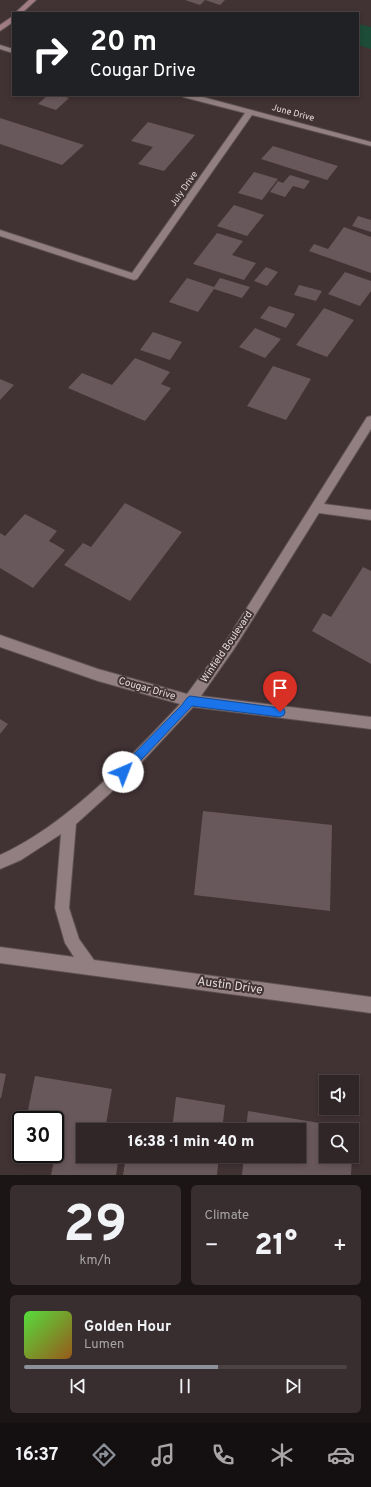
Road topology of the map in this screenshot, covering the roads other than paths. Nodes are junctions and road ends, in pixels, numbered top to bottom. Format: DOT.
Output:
graph roads {
  1 [pos="33,0"];
  2 [pos="19,12"];
  3 [pos="12,19"];
  4 [pos="0,29"];
  5 [pos="0,47"];
  6 [pos="12,51"];
  7 [pos="190,96"];
  8 [pos="250,112"];
  9 [pos="371,144"];
  10 [pos="0,233"];
  11 [pos="371,420"];
  12 [pos="316,508"];
  13 [pos="371,515"];
  14 [pos="0,641"];
  15 [pos="190,701"];
  16 [pos="371,723"];
  17 [pos="69,821"];
  18 [pos="0,862"];
  19 [pos="0,955"];
  20 [pos="90,967"];
  21 [pos="371,1004"];
  1 -- 2 [label="main road"];
  3 -- 4 [label="main road"];
  5 -- 6 [label="street"];
  7 -- 8 [label="street, June Drive"];
  8 -- 9 [label="street, June Drive"];
  8 -- 10 [label="street, July Drive"];
  11 -- 12 [label="street, Winfield Boulevard"];
  12 -- 13 [label="street"];
  12 -- 15 [label="street, Winfield Boulevard"];
  14 -- 15 [label="street, Cougar Drive"];
  15 -- 16 [label="street, Cougar Drive"];
  15 -- 17 [label="street, Winfield Boulevard"];
  17 -- 18 [label="street, Winfield Boulevard"];
  17 -- 20 [label="street"];
  19 -- 20 [label="street, Austin Drive"];
  20 -- 21 [label="street, Austin Drive"];
}
